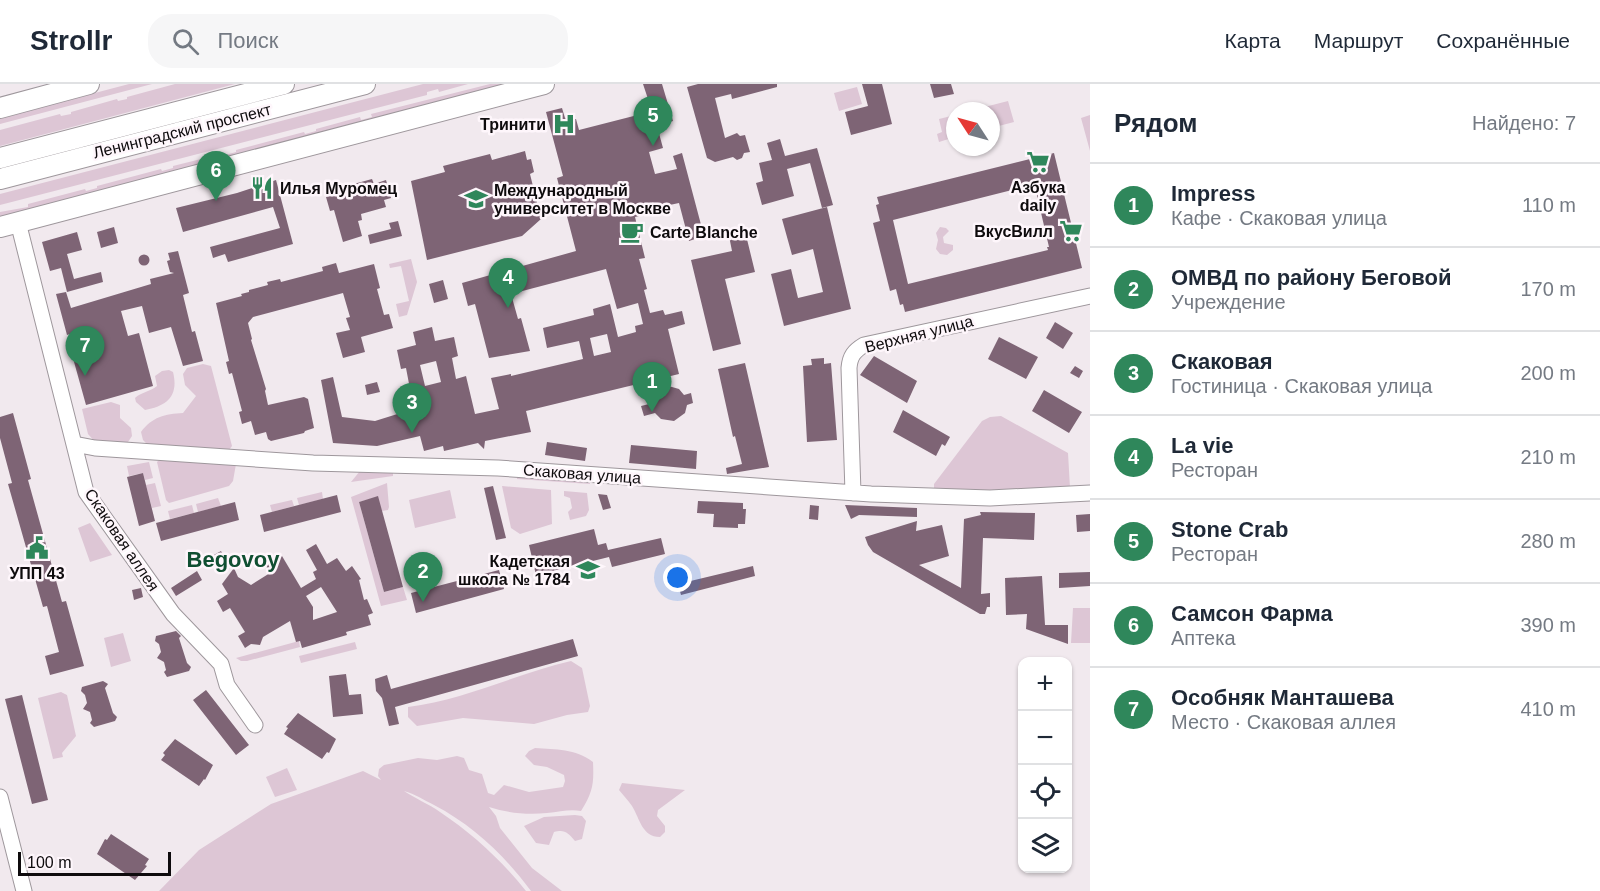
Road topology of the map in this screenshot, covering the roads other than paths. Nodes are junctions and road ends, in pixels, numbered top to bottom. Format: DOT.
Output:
graph roads {
  1 [pos="88,84"];
  2 [pos="284,84"];
  3 [pos="365,84"];
  4 [pos="544,84"];
  5 [pos="0,108"];
  6 [pos="0,158"];
  7 [pos="0,179"];
  8 [pos="9,225"];
  9 [pos="1090,296"];
  10 [pos="74,444"];
  11 [pos="853,493"];
  12 [pos="1090,494"];
  13 [pos="255,725"];
  14 [pos="0,797"];
  15 [pos="24,891"];
  1 -- 5 [label="main road"];
  2 -- 6 [label="main road, Ленинградский проспект"];
  3 -- 7 [label="main road, Ленинградский проспект"];
  4 -- 8 [label="main road"];
  8 -- 10 [label="street, Скаковая аллея"];
  9 -- 11 [label="street, Верхняя улица"];
  10 -- 11 [label="street, Скаковая улица"];
  10 -- 13 [label="street, Скаковая аллея"];
  11 -- 12 [label="street, Скаковая улица"];
  14 -- 15 [label="street"];
}
